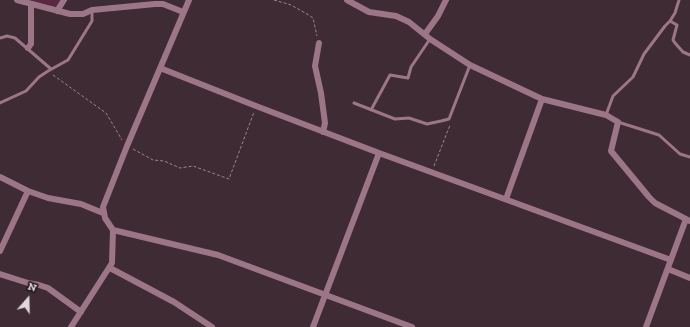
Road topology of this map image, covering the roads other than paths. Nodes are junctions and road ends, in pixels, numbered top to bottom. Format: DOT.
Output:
graph roads {
  1 [pos="17,0"];
  2 [pos="64,0"];
  3 [pos="189,0"];
  4 [pos="347,0"];
  5 [pos="446,0"];
  6 [pos="679,0"];
  7 [pos="31,4"];
  8 [pos="92,10"];
  9 [pos="57,11"];
  10 [pos="183,12"];
  11 [pos="670,20"];
  12 [pos="425,34"];
  13 [pos="0,38"];
  14 [pos="430,39"];
  15 [pos="319,43"];
  16 [pos="28,48"];
  17 [pos="690,55"];
  18 [pos="470,66"];
  19 [pos="160,68"];
  20 [pos="51,69"];
  21 [pos="542,99"];
  22 [pos="0,103"];
  23 [pos="354,103"];
  24 [pos="371,110"];
  25 [pos="606,115"];
  26 [pos="618,122"];
  27 [pos="323,132"];
  28 [pos="379,153"];
  29 [pos="690,157"];
  30 [pos="0,177"];
  31 [pos="28,191"];
  32 [pos="506,200"];
  33 [pos="103,213"];
  34 [pos="688,220"];
  35 [pos="113,230"];
  36 [pos="0,251"];
  37 [pos="671,260"];
  38 [pos="110,268"];
  39 [pos="668,269"];
  40 [pos="0,274"];
  41 [pos="690,278"];
  42 [pos="325,295"];
  43 [pos="81,312"];
  44 [pos="71,327"];
  45 [pos="212,327"];
  46 [pos="313,327"];
  47 [pos="412,327"];
  48 [pos="646,327"];
  1 -- 7 [label="street"];
  2 -- 9 [label="street"];
  3 -- 10 [label="street"];
  4 -- 12 [label="street"];
  5 -- 12 [label="street"];
  6 -- 11 [label="lane"];
  7 -- 9 [label="street"];
  7 -- 16 [label="street"];
  8 -- 9 [label="street"];
  8 -- 10 [label="street"];
  8 -- 20 [label="lane"];
  10 -- 19 [label="street"];
  11 -- 17 [label="lane"];
  11 -- 25 [label="lane"];
  12 -- 14 [label="street"];
  13 -- 16 [label="lane"];
  14 -- 18 [label="street"];
  14 -- 24 [label="lane"];
  15 -- 27 [label="street"];
  16 -- 20 [label="lane"];
  18 -- 21 [label="street"];
  18 -- 24 [label="lane"];
  19 -- 27 [label="street"];
  19 -- 33 [label="street"];
  20 -- 22 [label="lane"];
  21 -- 25 [label="street"];
  21 -- 32 [label="street"];
  23 -- 24 [label="lane"];
  25 -- 26 [label="street"];
  26 -- 29 [label="lane"];
  26 -- 34 [label="street"];
  27 -- 28 [label="street"];
  28 -- 32 [label="street"];
  28 -- 42 [label="street"];
  30 -- 31 [label="street"];
  31 -- 33 [label="street"];
  31 -- 36 [label="street"];
  32 -- 37 [label="street"];
  33 -- 35 [label="street"];
  34 -- 37 [label="street"];
  35 -- 38 [label="street"];
  35 -- 42 [label="street"];
  37 -- 39 [label="street"];
  38 -- 43 [label="street"];
  38 -- 45 [label="street"];
  39 -- 41 [label="street"];
  39 -- 48 [label="street"];
  40 -- 43 [label="street"];
  42 -- 46 [label="street"];
  42 -- 47 [label="street"];
  43 -- 44 [label="street"];
}
